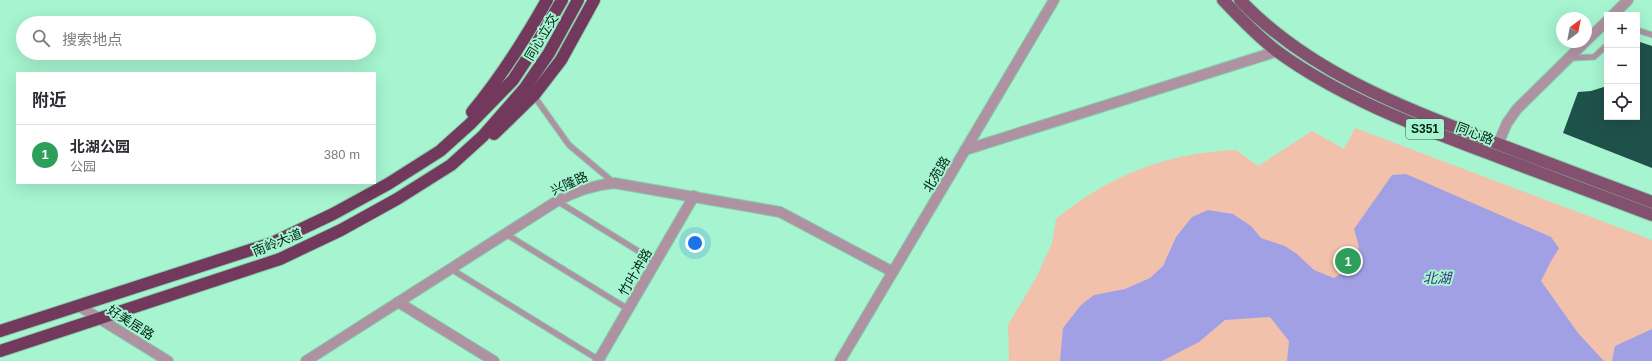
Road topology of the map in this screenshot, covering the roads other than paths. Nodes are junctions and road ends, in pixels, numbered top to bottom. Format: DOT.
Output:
graph roads {
  1 [pos="547,0"];
  2 [pos="562,0"];
  3 [pos="578,0"];
  4 [pos="594,0"];
  5 [pos="1054,0"];
  6 [pos="1223,0"];
  7 [pos="1240,0"];
  8 [pos="1628,0"];
  9 [pos="1616,12"];
  10 [pos="1604,24"];
  11 [pos="1640,31"];
  12 [pos="1652,34"];
  13 [pos="1592,36"];
  14 [pos="1579,48"];
  15 [pos="1605,48"];
  16 [pos="1278,51"];
  17 [pos="1566,60"];
  18 [pos="513,80"];
  19 [pos="529,92"];
  20 [pos="1498,144"];
  21 [pos="965,150"];
  22 [pos="440,151"];
  23 [pos="614,183"];
  24 [pos="694,196"];
  25 [pos="557,201"];
  26 [pos="1652,202"];
  27 [pos="1652,215"];
  28 [pos="506,234"];
  29 [pos="656,262"];
  30 [pos="450,269"];
  31 [pos="893,272"];
  32 [pos="398,302"];
  33 [pos="79,306"];
  34 [pos="628,309"];
  35 [pos="100,319"];
  36 [pos="0,331"];
  37 [pos="0,351"];
  38 [pos="598,360"];
  39 [pos="168,361"];
  40 [pos="306,361"];
  41 [pos="494,361"];
  42 [pos="840,361"];
  1 -- 22 [label="highway"];
  2 -- 18 [label="highway, 同心立交"];
  3 -- 19 [label="highway, 同心立交"];
  4 -- 19 [label="highway"];
  5 -- 21 [label="street, 北苑路"];
  6 -- 16 [label="main road, 同心路 / S351"];
  7 -- 20 [label="main road, 同心路 / S351"];
  8 -- 9 [label="street"];
  10 -- 13 [label="street"];
  11 -- 12 [label="lane"];
  14 -- 17 [label="street"];
  15 -- 17 [label="lane"];
  16 -- 21 [label="street"];
  16 -- 27 [label="main road, 同心路 / S351"];
  17 -- 20 [label="street"];
  18 -- 22 [label="highway, 南岭大道"];
  19 -- 23 [label="lane"];
  19 -- 35 [label="highway, 南岭大道"];
  20 -- 26 [label="main road, 同心路 / S351"];
  21 -- 31 [label="street, 北苑路"];
  22 -- 33 [label="highway, 南岭大道"];
  23 -- 24 [label="street, 兴隆路"];
  23 -- 25 [label="street, 兴隆路"];
  24 -- 29 [label="street, 竹叶冲路"];
  24 -- 31 [label="street, 兴隆路"];
  25 -- 28 [label="street, 兴隆路"];
  25 -- 29 [label="lane"];
  28 -- 30 [label="street, 兴隆路"];
  28 -- 34 [label="lane"];
  29 -- 34 [label="street, 竹叶冲路"];
  30 -- 32 [label="street, 兴隆路"];
  30 -- 38 [label="lane"];
  31 -- 42 [label="street, 北苑路"];
  32 -- 40 [label="street, 兴隆路"];
  32 -- 41 [label="street"];
  33 -- 35 [label="street, 好美居路"];
  33 -- 36 [label="highway, 南岭大道"];
  34 -- 38 [label="street, 竹叶冲路"];
  35 -- 37 [label="highway, 南岭大道"];
  35 -- 39 [label="street, 好美居路"];
}
